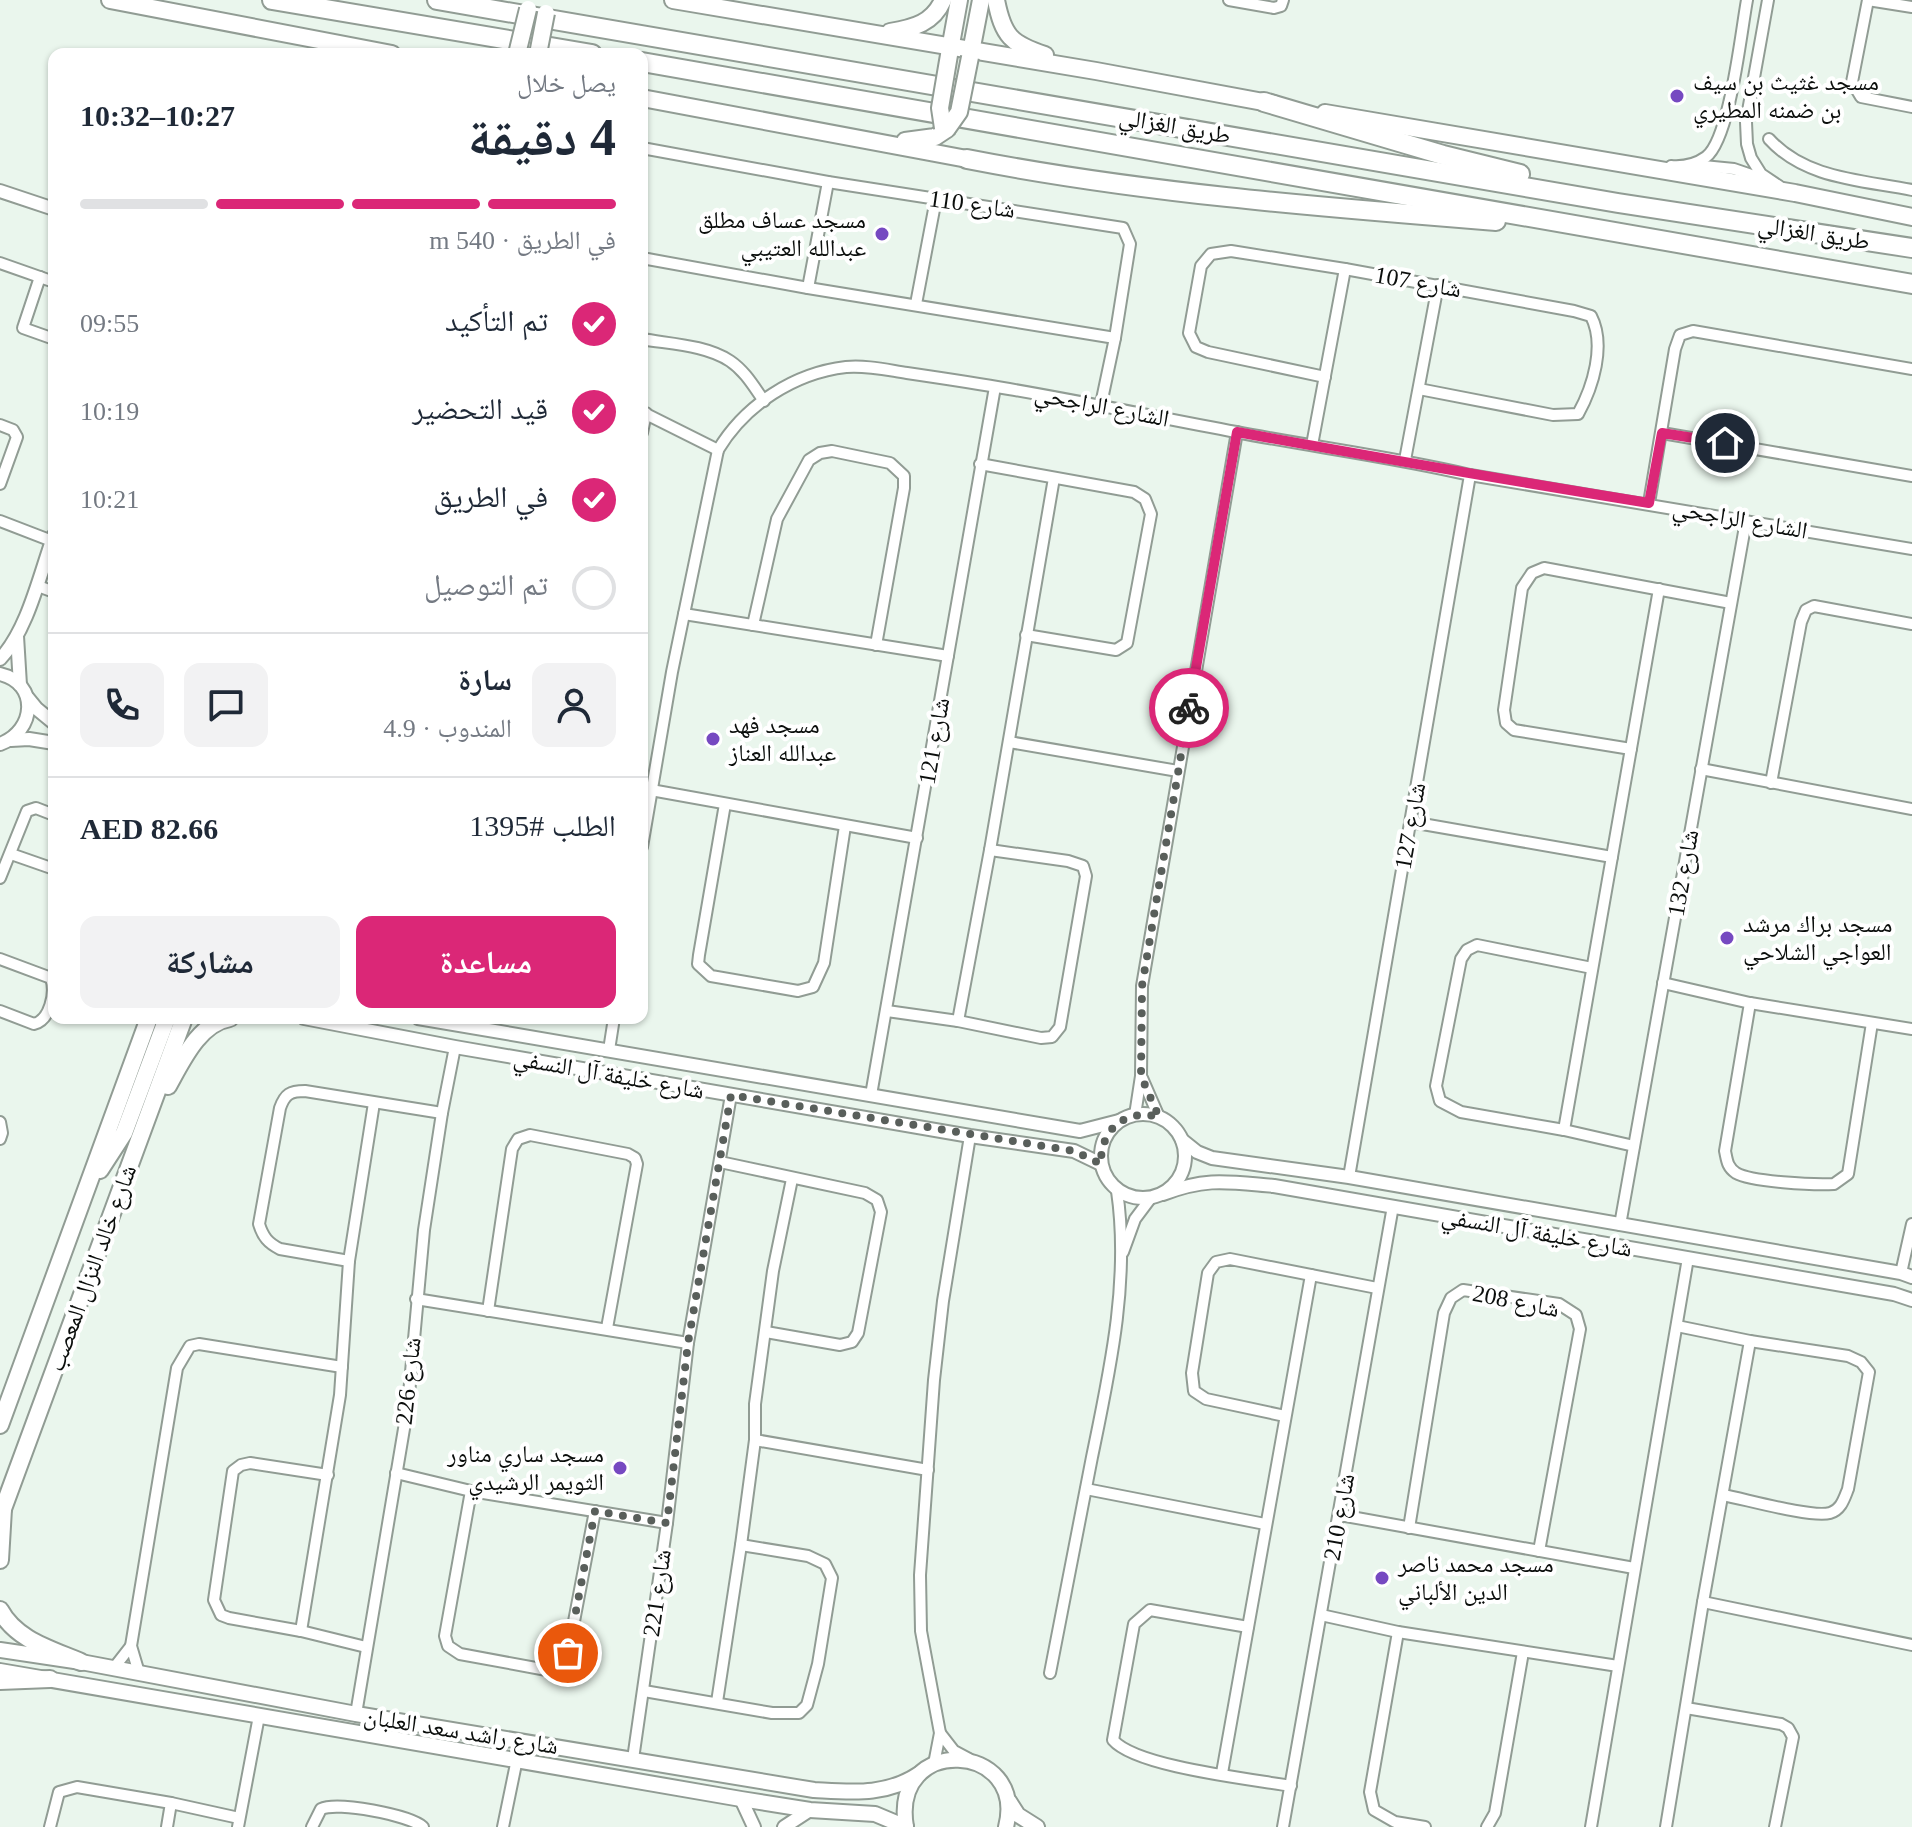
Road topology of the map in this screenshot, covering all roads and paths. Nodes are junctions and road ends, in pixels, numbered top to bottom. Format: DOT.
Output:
graph roads {
  1 [pos="110,0"];
  2 [pos="272,0"];
  3 [pos="437,0"];
  4 [pos="673,0"];
  5 [pos="943,0"];
  6 [pos="959,0"];
  7 [pos="981,0"];
  8 [pos="996,0"];
  9 [pos="1229,0"];
  10 [pos="1283,0"];
  11 [pos="1747,0"];
  12 [pos="1768,0"];
  13 [pos="1868,0"];
  14 [pos="530,4"];
  15 [pos="546,7"];
  16 [pos="1912,7"];
  17 [pos="875,35"];
  18 [pos="309,40"];
  19 [pos="336,48"];
  20 [pos="356,48"];
  21 [pos="519,48"];
  22 [pos="539,48"];
  23 [pos="556,48"];
  24 [pos="950,51"];
  25 [pos="971,54"];
  26 [pos="648,63"];
  27 [pos="1096,71"];
  28 [pos="648,99"];
  29 [pos="1264,102"];
  30 [pos="1912,107"];
  31 [pos="945,129"];
  32 [pos="1769,139"];
  33 [pos="880,142"];
  34 [pos="648,149"];
  35 [pos="967,159"];
  36 [pos="1693,165"];
  37 [pos="1642,167"];
  38 [pos="828,182"];
  39 [pos="1772,182"];
  40 [pos="1912,190"];
  41 [pos="0,191"];
  42 [pos="1795,193"];
  43 [pos="936,199"];
  44 [pos="1618,203"];
  45 [pos="48,207"];
  46 [pos="1912,217"];
  47 [pos="1607,229"];
  48 [pos="1912,248"];
  49 [pos="648,259"];
  50 [pos="0,263"];
  51 [pos="1345,269"];
  52 [pos="40,277"];
  53 [pos="48,280"];
  54 [pos="1912,284"];
  55 [pos="1438,285"];
  56 [pos="808,288"];
  57 [pos="916,304"];
  58 [pos="48,337"];
  59 [pos="1115,338"];
  60 [pos="648,340"];
  61 [pos="1912,369"];
  62 [pos="1325,377"];
  63 [pos="995,387"];
  64 [pos="1419,389"];
  65 [pos="764,401"];
  66 [pos="1101,404"];
  67 [pos="648,415"];
  68 [pos="0,425"];
  69 [pos="1237,432"];
  70 [pos="1662,433"];
  71 [pos="1312,445"];
  72 [pos="718,450"];
  73 [pos="1405,460"];
  74 [pos="980,464"];
  75 [pos="1470,475"];
  76 [pos="1912,476"];
  77 [pos="1054,478"];
  78 [pos="1,481"];
  79 [pos="1649,503"];
  80 [pos="0,521"];
  81 [pos="1746,521"];
  82 [pos="48,536"];
  83 [pos="1912,549"];
  84 [pos="48,554"];
  85 [pos="38,586"];
  86 [pos="1659,589"];
  87 [pos="48,590"];
  88 [pos="1731,603"];
  89 [pos="684,614"];
  90 [pos="1912,624"];
  91 [pos="753,625"];
  92 [pos="17,633"];
  93 [pos="1026,635"];
  94 [pos="876,645"];
  95 [pos="948,656"];
  96 [pos="0,659"];
  97 [pos="0,674"];
  98 [pos="23,690"];
  99 [pos="48,718"];
  100 [pos="6,742"];
  101 [pos="48,742"];
  102 [pos="1009,742"];
  103 [pos="1631,749"];
  104 [pos="1701,769"];
  105 [pos="1178,771"];
  106 [pos="1771,783"];
  107 [pos="651,790"];
  108 [pos="725,804"];
  109 [pos="648,809"];
  110 [pos="1912,809"];
  111 [pos="48,813"];
  112 [pos="1411,822"];
  113 [pos="845,826"];
  114 [pos="917,838"];
  115 [pos="990,850"];
  116 [pos="11,854"];
  117 [pos="1612,857"];
  118 [pos="48,867"];
  119 [pos="0,878"];
  120 [pos="0,959"];
  121 [pos="1592,968"];
  122 [pos="48,977"];
  123 [pos="1663,983"];
  124 [pos="1750,1003"];
  125 [pos="48,1007"];
  126 [pos="0,1011"];
  127 [pos="887,1011"];
  128 [pos="958,1021"];
  129 [pos="1872,1023"];
  130 [pos="147,1024"];
  131 [pos="165,1024"];
  132 [pos="182,1024"];
  133 [pos="217,1024"];
  134 [pos="335,1024"];
  135 [pos="454,1024"];
  136 [pos="613,1024"];
  137 [pos="1912,1029"];
  138 [pos="455,1047"];
  139 [pos="609,1050"];
  140 [pos="1141,1076"];
  141 [pos="731,1095"];
  142 [pos="871,1095"];
  143 [pos="374,1103"];
  144 [pos="442,1113"];
  145 [pos="1135,1115"];
  146 [pos="1159,1117"];
  147 [pos="148,1118"];
  148 [pos="1119,1121"];
  149 [pos="0,1122"];
  150 [pos="1564,1130"];
  151 [pos="970,1136"];
  152 [pos="0,1139"];
  153 [pos="1182,1140"];
  154 [pos="1634,1146"];
  155 [pos="720,1162"];
  156 [pos="1101,1164"];
  157 [pos="1349,1177"];
  158 [pos="792,1179"];
  159 [pos="88,1186"];
  160 [pos="1117,1191"];
  161 [pos="1157,1196"];
  162 [pos="1504,1204"];
  163 [pos="1393,1206"];
  164 [pos="1912,1224"];
  165 [pos="1500,1225"];
  166 [pos="1620,1225"];
  167 [pos="1121,1258"];
  168 [pos="1688,1258"];
  169 [pos="349,1261"];
  170 [pos="1831,1261"];
  171 [pos="1311,1275"];
  172 [pos="1906,1275"];
  173 [pos="1827,1282"];
  174 [pos="1377,1288"];
  175 [pos="416,1299"];
  176 [pos="1912,1300"];
  177 [pos="488,1311"];
  178 [pos="1677,1326"];
  179 [pos="607,1328"];
  180 [pos="766,1332"];
  181 [pos="1750,1341"];
  182 [pos="688,1343"];
  183 [pos="342,1367"];
  184 [pos="1285,1416"];
  185 [pos="0,1425"];
  186 [pos="755,1440"];
  187 [pos="928,1470"];
  188 [pos="396,1473"];
  189 [pos="328,1475"];
  190 [pos="1086,1489"];
  191 [pos="471,1491"];
  192 [pos="1723,1495"];
  193 [pos="595,1511"];
  194 [pos="2,1513"];
  195 [pos="1340,1515"];
  196 [pos="667,1523"];
  197 [pos="1265,1524"];
  198 [pos="1409,1528"];
  199 [pos="741,1545"];
  200 [pos="1539,1551"];
  201 [pos="0,1560"];
  202 [pos="1634,1568"];
  203 [pos="1703,1602"];
  204 [pos="0,1610"];
  205 [pos="1321,1615"];
  206 [pos="1248,1627"];
  207 [pos="301,1631"];
  208 [pos="1398,1632"];
  209 [pos="1912,1645"];
  210 [pos="131,1646"];
  211 [pos="366,1647"];
  212 [pos="0,1650"];
  213 [pos="1523,1652"];
  214 [pos="81,1662"];
  215 [pos="1618,1666"];
  216 [pos="113,1669"];
  217 [pos="0,1671"];
  218 [pos="139,1673"];
  219 [pos="1050,1673"];
  220 [pos="50,1679"];
  221 [pos="0,1681"];
  222 [pos="644,1691"];
  223 [pos="717,1702"];
  224 [pos="1686,1708"];
  225 [pos="356,1714"];
  226 [pos="259,1716"];
  227 [pos="940,1733"];
  228 [pos="517,1759"];
  229 [pos="633,1759"];
  230 [pos="974,1761"];
  231 [pos="934,1764"];
  232 [pos="1222,1773"];
  233 [pos="919,1774"];
  234 [pos="1291,1786"];
  235 [pos="1007,1798"];
  236 [pos="741,1799"];
  237 [pos="171,1803"];
  238 [pos="810,1810"];
  239 [pos="239,1823"];
  240 [pos="50,1827"];
  241 [pos="167,1827"];
  242 [pos="312,1827"];
  243 [pos="423,1827"];
  244 [pos="503,1827"];
  245 [pos="754,1827"];
  246 [pos="784,1827"];
  247 [pos="906,1827"];
  248 [pos="1006,1827"];
  249 [pos="1037,1827"];
  250 [pos="1283,1827"];
  251 [pos="1425,1827"];
  252 [pos="1487,1827"];
  253 [pos="1591,1827"];
  254 [pos="1666,1827"];
  255 [pos="1775,1827"];
  1 -- 18 [label="main road"];
  2 -- 23 [label="highway"];
  3 -- 44 [label="highway, طريق الغزالي"];
  4 -- 17 [label="main road"];
  5 -- 17 [label="main road"];
  6 -- 24 [label="main road"];
  7 -- 25 [label="main road"];
  8 -- 27 [label="main road"];
  9 -- 10 [label="street"];
  11 -- 36 [label="street"];
  12 -- 39 [label="street"];
  13 -- 16 [label="street"];
  13 -- 30 [label="street"];
  14 -- 21 [label="main road, bridge"];
  15 -- 22 [label="main road, bridge"];
  17 -- 24 [label="main road"];
  18 -- 19 [label="main road"];
  18 -- 20 [label="main road"];
  24 -- 25 [label="main road"];
  24 -- 31 [label="main road, bridge"];
  25 -- 27 [label="main road"];
  25 -- 31 [label="main road, bridge"];
  26 -- 47 [label="highway, طريق الغزالي"];
  27 -- 29 [label="main road"];
  28 -- 33 [label="main road"];
  29 -- 37 [label="main road"];
  29 -- 44 [label="highway"];
  31 -- 33 [label="main road"];
  31 -- 35 [label="main road"];
  32 -- 40 [label="street"];
  33 -- 35 [label="main road"];
  34 -- 38 [label="street, شارع 110"];
  35 -- 47 [label="highway"];
  36 -- 37 [label="street"];
  36 -- 39 [label="street"];
  37 -- 42 [label="main road"];
  38 -- 43 [label="street, شارع 110"];
  38 -- 56 [label="street"];
  39 -- 42 [label="street"];
  41 -- 45 [label="street"];
  42 -- 46 [label="main road"];
  43 -- 57 [label="street"];
  43 -- 59 [label="street, شارع 110"];
  44 -- 48 [label="highway, طريق الغزالي"];
  47 -- 54 [label="highway, طريق الغزالي"];
  49 -- 56 [label="street"];
  50 -- 52 [label="street"];
  51 -- 55 [label="street, شارع 107"];
  51 -- 62 [label="street"];
  51 -- 62 [label="street, شارع 107"];
  52 -- 53 [label="street"];
  52 -- 58 [label="street"];
  55 -- 64 [label="street"];
  55 -- 64 [label="street, شارع 107"];
  56 -- 57 [label="street"];
  57 -- 59 [label="street"];
  59 -- 66 [label="street, شارع 110"];
  60 -- 65 [label="street"];
  61 -- 70 [label="street"];
  62 -- 71 [label="street"];
  63 -- 65 [label="street, الشارع الراجحي"];
  63 -- 66 [label="street, الشارع الراجحي"];
  63 -- 74 [label="street, شارع 121"];
  64 -- 73 [label="street"];
  65 -- 72 [label="street, الشارع الراجحي"];
  66 -- 69 [label="street, الشارع الراجحي"];
  67 -- 72 [label="street"];
  68 -- 78 [label="street"];
  69 -- 71 [label="street, الشارع الراجحي"];
  69 -- 105 [label="street"];
  70 -- 76 [label="street"];
  70 -- 79 [label="street"];
  71 -- 73 [label="street, الشارع الراجحي"];
  72 -- 89 [label="street, الشارع الراجحي"];
  73 -- 75 [label="street, الشارع الراجحي"];
  74 -- 77 [label="street"];
  74 -- 95 [label="street, شارع 121"];
  75 -- 79 [label="street, الشارع الراجحي"];
  75 -- 112 [label="street, شارع 127"];
  77 -- 93 [label="street"];
  77 -- 93 [label="street"];
  79 -- 81 [label="street, الشارع الراجحي"];
  80 -- 82 [label="street"];
  81 -- 83 [label="street, الشارع الراجحي"];
  81 -- 88 [label="street, شارع 132"];
  84 -- 85 [label="street"];
  85 -- 87 [label="street"];
  85 -- 92 [label="street"];
  86 -- 88 [label="street"];
  86 -- 103 [label="street"];
  86 -- 103 [label="street"];
  88 -- 104 [label="street, شارع 132"];
  89 -- 91 [label="street"];
  89 -- 107 [label="street, الشارع الراجحي"];
  90 -- 106 [label="street"];
  91 -- 94 [label="street"];
  91 -- 94 [label="street"];
  92 -- 96 [label="street"];
  92 -- 98 [label="street"];
  93 -- 102 [label="street"];
  94 -- 95 [label="street"];
  95 -- 114 [label="street, شارع 121"];
  97 -- 98 [label="street"];
  98 -- 99 [label="street"];
  98 -- 100 [label="street"];
  100 -- 101 [label="street"];
  102 -- 105 [label="street"];
  102 -- 115 [label="street"];
  103 -- 117 [label="street"];
  104 -- 106 [label="street"];
  104 -- 123 [label="street, شارع 132"];
  105 -- 140 [label="street"];
  106 -- 110 [label="street"];
  107 -- 108 [label="street"];
  107 -- 109 [label="street, الشارع الراجحي"];
  108 -- 113 [label="street"];
  108 -- 113 [label="street"];
  111 -- 116 [label="street"];
  112 -- 117 [label="street"];
  112 -- 157 [label="street, شارع 127"];
  113 -- 114 [label="street"];
  114 -- 127 [label="street, شارع 121"];
  115 -- 128 [label="street"];
  115 -- 128 [label="street"];
  116 -- 118 [label="street"];
  116 -- 119 [label="street"];
  117 -- 121 [label="street"];
  120 -- 122 [label="street"];
  121 -- 150 [label="street"];
  121 -- 150 [label="street"];
  123 -- 124 [label="street"];
  123 -- 154 [label="street, شارع 132"];
  124 -- 129 [label="street"];
  124 -- 129 [label="street"];
  125 -- 126 [label="street"];
  127 -- 128 [label="street"];
  127 -- 142 [label="street, شارع 121"];
  129 -- 137 [label="street"];
  130 -- 159 [label="main road, شارع خالد النزال المعصب"];
  131 -- 159 [label="main road"];
  132 -- 147 [label="main road, شارع خالد النزال المعصب"];
  133 -- 147 [label="main road"];
  134 -- 138 [label="street, شارع خليفة آل النسفي"];
  135 -- 139 [label="street, شارع خليفة آل النسفي"];
  136 -- 139 [label="street"];
  138 -- 141 [label="street, شارع خليفة آل النسفي"];
  138 -- 144 [label="street, شارع 226"];
  139 -- 142 [label="street, شارع خليفة آل النسفي"];
  140 -- 145 [label="street"];
  140 -- 146 [label="street"];
  141 -- 151 [label="street, شارع خليفة آل النسفي"];
  141 -- 155 [label="street, شارع 221"];
  142 -- 148 [label="street, شارع خليفة آل النسفي"];
  143 -- 144 [label="street"];
  143 -- 169 [label="street"];
  143 -- 169 [label="street"];
  144 -- 175 [label="street, شارع 226"];
  145 -- 146 [label="street"];
  145 -- 148 [label="street"];
  146 -- 153 [label="street"];
  147 -- 194 [label="main road, شارع خالد النزال المعصب"];
  148 -- 156 [label="street"];
  149 -- 152 [label="street"];
  150 -- 154 [label="street"];
  151 -- 156 [label="street, شارع خليفة آل النسفي"];
  151 -- 187 [label="street"];
  153 -- 157 [label="street, شارع خليفة آل النسفي"];
  153 -- 161 [label="street"];
  154 -- 166 [label="street, شارع 132"];
  155 -- 158 [label="street"];
  155 -- 182 [label="street, شارع 221"];
  156 -- 160 [label="street"];
  157 -- 162 [label="street, شارع خليفة آل النسفي"];
  158 -- 180 [label="street"];
  158 -- 180 [label="street"];
  159 -- 185 [label="main road, شارع خالد النزال المعصب"];
  160 -- 161 [label="street"];
  160 -- 167 [label="street"];
  161 -- 163 [label="street, شارع خليفة آل النسفي"];
  161 -- 167 [label="street"];
  162 -- 165 [label="street"];
  162 -- 166 [label="street, شارع خليفة آل النسفي"];
  163 -- 165 [label="street, شارع خليفة آل النسفي"];
  163 -- 174 [label="street, شارع 210"];
  164 -- 172 [label="street"];
  165 -- 168 [label="street, شارع خليفة آل النسفي"];
  166 -- 170 [label="street, شارع خليفة آل النسفي"];
  167 -- 190 [label="street"];
  168 -- 173 [label="street, شارع خليفة آل النسفي"];
  168 -- 178 [label="street"];
  169 -- 183 [label="street"];
  170 -- 172 [label="street, شارع خليفة آل النسفي"];
  170 -- 173 [label="street"];
  171 -- 174 [label="street"];
  171 -- 184 [label="street"];
  171 -- 184 [label="street"];
  173 -- 176 [label="street, شارع خليفة آل النسفي"];
  174 -- 195 [label="street, شارع 210"];
  175 -- 177 [label="street"];
  175 -- 188 [label="street, شارع 226"];
  177 -- 179 [label="street"];
  177 -- 179 [label="street"];
  178 -- 181 [label="street"];
  178 -- 202 [label="street"];
  179 -- 182 [label="street"];
  180 -- 186 [label="street"];
  181 -- 192 [label="street"];
  181 -- 192 [label="street"];
  182 -- 196 [label="street, شارع 221"];
  183 -- 189 [label="street"];
  183 -- 210 [label="street"];
  184 -- 197 [label="street"];
  186 -- 187 [label="street"];
  186 -- 199 [label="street"];
  187 -- 227 [label="street"];
  188 -- 191 [label="street"];
  188 -- 211 [label="street, شارع 226"];
  189 -- 207 [label="street"];
  189 -- 207 [label="street"];
  190 -- 197 [label="street"];
  190 -- 219 [label="street"];
  191 -- 193 [label="street"];
  191 -- 193 [label="street"];
  192 -- 203 [label="street"];
  193 -- 196 [label="street"];
  194 -- 201 [label="main road, شارع خالد النزال المعصب"];
  195 -- 198 [label="street"];
  195 -- 205 [label="street, شارع 210"];
  196 -- 222 [label="street, شارع 221"];
  197 -- 206 [label="street"];
  198 -- 200 [label="street"];
  198 -- 200 [label="street, شارع 208"];
  199 -- 223 [label="street"];
  199 -- 223 [label="street"];
  200 -- 202 [label="street"];
  202 -- 215 [label="street"];
  203 -- 209 [label="street"];
  203 -- 224 [label="street"];
  204 -- 214 [label="main road"];
  205 -- 208 [label="street"];
  205 -- 234 [label="street, شارع 210"];
  206 -- 232 [label="street"];
  206 -- 232 [label="street"];
  207 -- 211 [label="street"];
  208 -- 213 [label="street"];
  208 -- 251 [label="street"];
  210 -- 216 [label="street"];
  210 -- 218 [label="street"];
  211 -- 225 [label="street, شارع 226"];
  212 -- 214 [label="main road, شارع راشد سعد العلبان"];
  213 -- 215 [label="street"];
  213 -- 252 [label="street"];
  214 -- 216 [label="main road, شارع راشد سعد العلبان"];
  215 -- 253 [label="street"];
  216 -- 218 [label="main road, شارع راشد سعد العلبان"];
  217 -- 220 [label="main road, شارع راشد سعد العلبان"];
  218 -- 225 [label="main road, شارع راشد سعد العلبان"];
  220 -- 221 [label="main road"];
  220 -- 226 [label="main road, شارع راشد سعد العلبان"];
  222 -- 223 [label="street"];
  222 -- 229 [label="street, شارع 221"];
  224 -- 254 [label="street"];
  224 -- 255 [label="street"];
  225 -- 229 [label="main road, شارع راشد سعد العلبان"];
  226 -- 228 [label="main road, شارع راشد سعد العلبان"];
  226 -- 239 [label="street"];
  227 -- 230 [label="street"];
  227 -- 231 [label="street"];
  228 -- 236 [label="main road, شارع راشد سعد العلبان"];
  228 -- 244 [label="street"];
  229 -- 233 [label="main road, شارع راشد سعد العلبان"];
  230 -- 231 [label="main road"];
  230 -- 235 [label="main road"];
  231 -- 233 [label="main road, شارع راشد سعد العلبان"];
  232 -- 234 [label="street"];
  233 -- 247 [label="main road"];
  234 -- 250 [label="street, شارع 210"];
  235 -- 248 [label="main road"];
  235 -- 249 [label="main road"];
  236 -- 238 [label="main road, شارع راشد سعد العلبان"];
  236 -- 245 [label="street"];
  237 -- 239 [label="street"];
  237 -- 240 [label="street"];
  237 -- 241 [label="street"];
  238 -- 246 [label="street"];
  238 -- 247 [label="main road, شارع راشد سعد العلبان"];
  242 -- 243 [label="street"];
}
